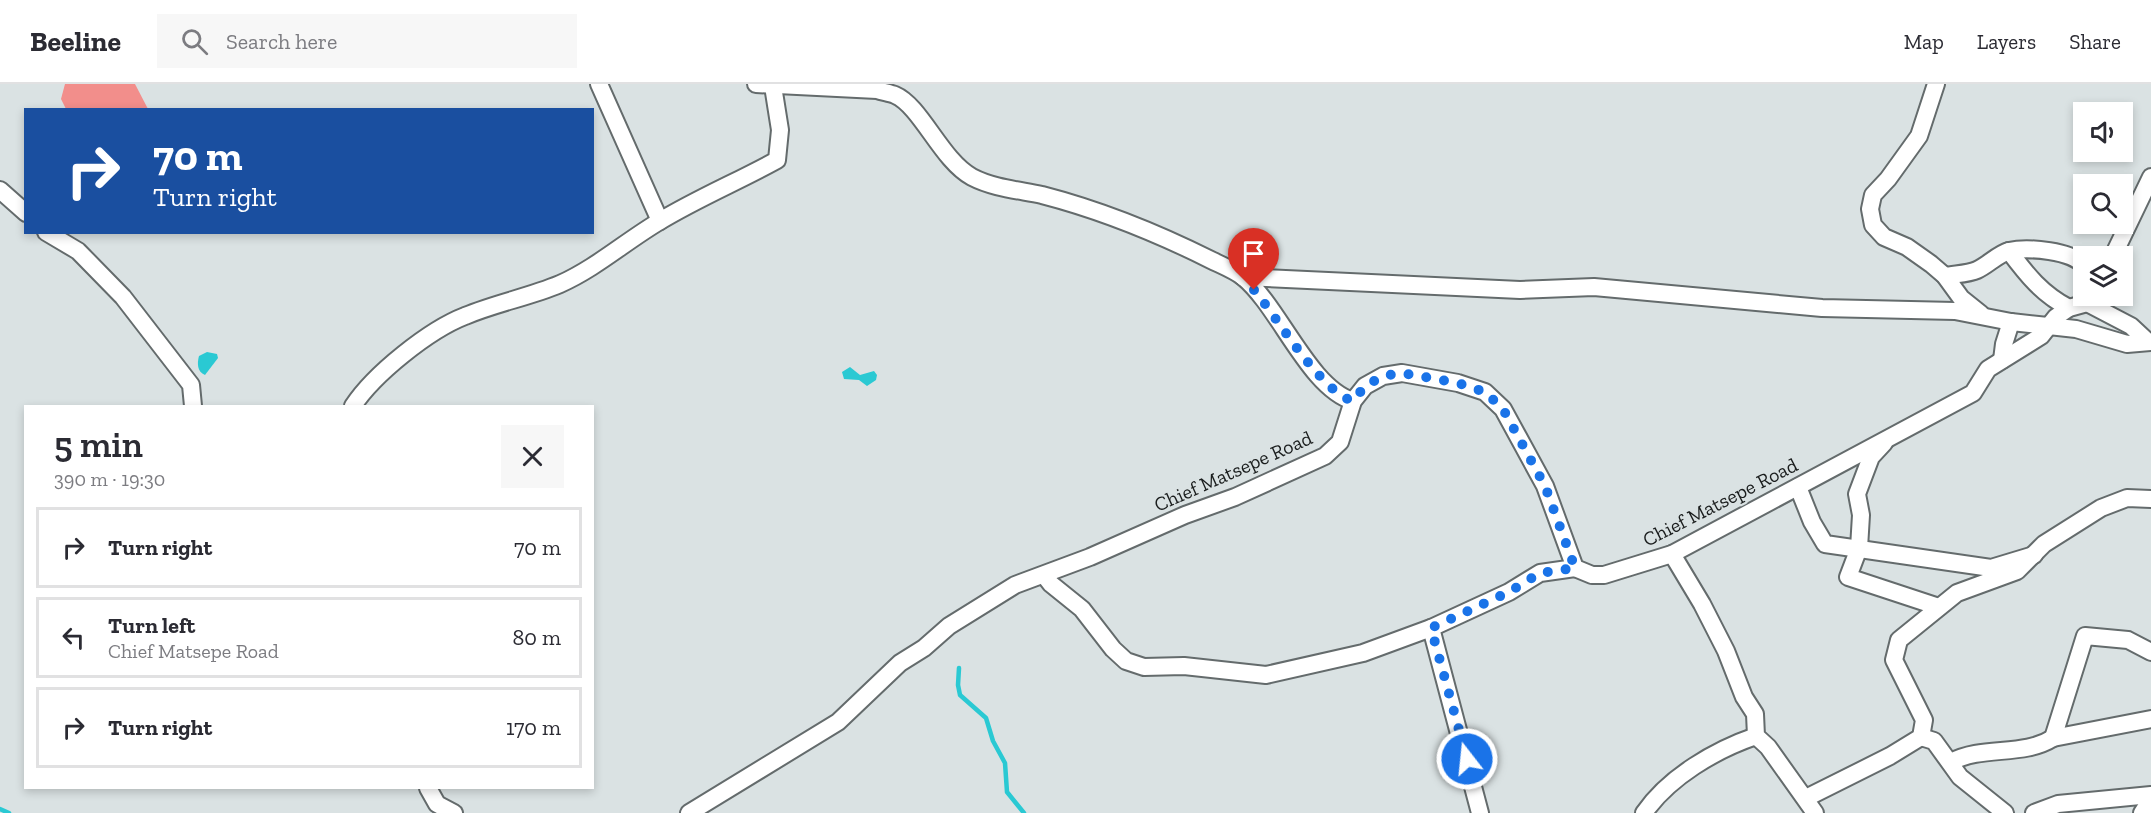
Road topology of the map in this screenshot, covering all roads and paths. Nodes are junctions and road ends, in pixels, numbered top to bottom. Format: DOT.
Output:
graph roads {
  1 [pos="599,84"];
  2 [pos="756,84"];
  3 [pos="1936,84"];
  4 [pos="773,86"];
  5 [pos="2151,177"];
  6 [pos="0,190"];
  7 [pos="24,211"];
  8 [pos="660,221"];
  9 [pos="49,234"];
  10 [pos="2118,246"];
  11 [pos="2009,251"];
  12 [pos="2073,258"];
  13 [pos="1945,276"];
  14 [pos="1243,277"];
  15 [pos="2073,306"];
  16 [pos="2100,306"];
  17 [pos="2069,308"];
  18 [pos="1983,317"];
  19 [pos="2011,322"];
  20 [pos="2048,326"];
  21 [pos="2149,342"];
  22 [pos="2002,360"];
  23 [pos="1353,401"];
  24 [pos="193,405"];
  25 [pos="354,405"];
  26 [pos="1889,438"];
  27 [pos="1798,487"];
  28 [pos="2151,499"];
  29 [pos="1859,548"];
  30 [pos="1672,554"];
  31 [pos="2035,554"];
  32 [pos="1575,568"];
  33 [pos="1044,575"];
  34 [pos="1939,607"];
  35 [pos="1431,628"];
  36 [pos="2151,652"];
  37 [pos="2151,719"];
  38 [pos="1756,736"];
  39 [pos="1921,737"];
  40 [pos="2053,738"];
  41 [pos="1951,762"];
  42 [pos="428,789"];
  43 [pos="2151,795"];
  44 [pos="1806,798"];
  45 [pos="2151,799"];
  46 [pos="435,809"];
  47 [pos="454,813"];
  48 [pos="689,813"];
  49 [pos="1480,813"];
  50 [pos="1644,813"];
  51 [pos="1815,813"];
  52 [pos="2005,813"];
  53 [pos="2034,813"];
  54 [pos="2142,813"];
  1 -- 8 [label="street"];
  2 -- 4 [label="street"];
  3 -- 13 [label="street"];
  4 -- 8 [label="street"];
  4 -- 14 [label="street"];
  5 -- 10 [label="street"];
  6 -- 7 [label="street"];
  8 -- 25 [label="street"];
  9 -- 24 [label="street"];
  11 -- 12 [label="street"];
  11 -- 13 [label="street"];
  11 -- 17 [label="street"];
  13 -- 18 [label="street"];
  14 -- 18 [label="street"];
  14 -- 23 [label="street"];
  15 -- 17 [label="street"];
  16 -- 21 [label="street"];
  17 -- 20 [label="street, Chief Matsepe Road"];
  18 -- 19 [label="street"];
  19 -- 20 [label="street"];
  19 -- 22 [label="street"];
  20 -- 21 [label="street"];
  20 -- 22 [label="street, Chief Matsepe Road"];
  22 -- 26 [label="street, Chief Matsepe Road"];
  23 -- 32 [label="street, Chief Matsepe Road"];
  23 -- 33 [label="street, Chief Matsepe Road"];
  26 -- 27 [label="street, Chief Matsepe Road"];
  26 -- 29 [label="street"];
  27 -- 29 [label="street"];
  27 -- 30 [label="street, Chief Matsepe Road"];
  28 -- 31 [label="street"];
  29 -- 31 [label="street"];
  29 -- 34 [label="street"];
  30 -- 32 [label="street, Chief Matsepe Road"];
  30 -- 38 [label="street"];
  31 -- 34 [label="street"];
  32 -- 35 [label="street"];
  33 -- 35 [label="street"];
  33 -- 48 [label="street, Chief Matsepe Road"];
  34 -- 39 [label="street"];
  35 -- 49 [label="street"];
  36 -- 40 [label="street"];
  37 -- 40 [label="street"];
  38 -- 44 [label="street"];
  38 -- 50 [label="street"];
  39 -- 41 [label="street"];
  39 -- 44 [label="street"];
  40 -- 41 [label="street"];
  41 -- 52 [label="street"];
  42 -- 46 [label="street"];
  43 -- 53 [label="street"];
  44 -- 51 [label="street"];
  45 -- 54 [label="street"];
  46 -- 47 [label="street"];
}
